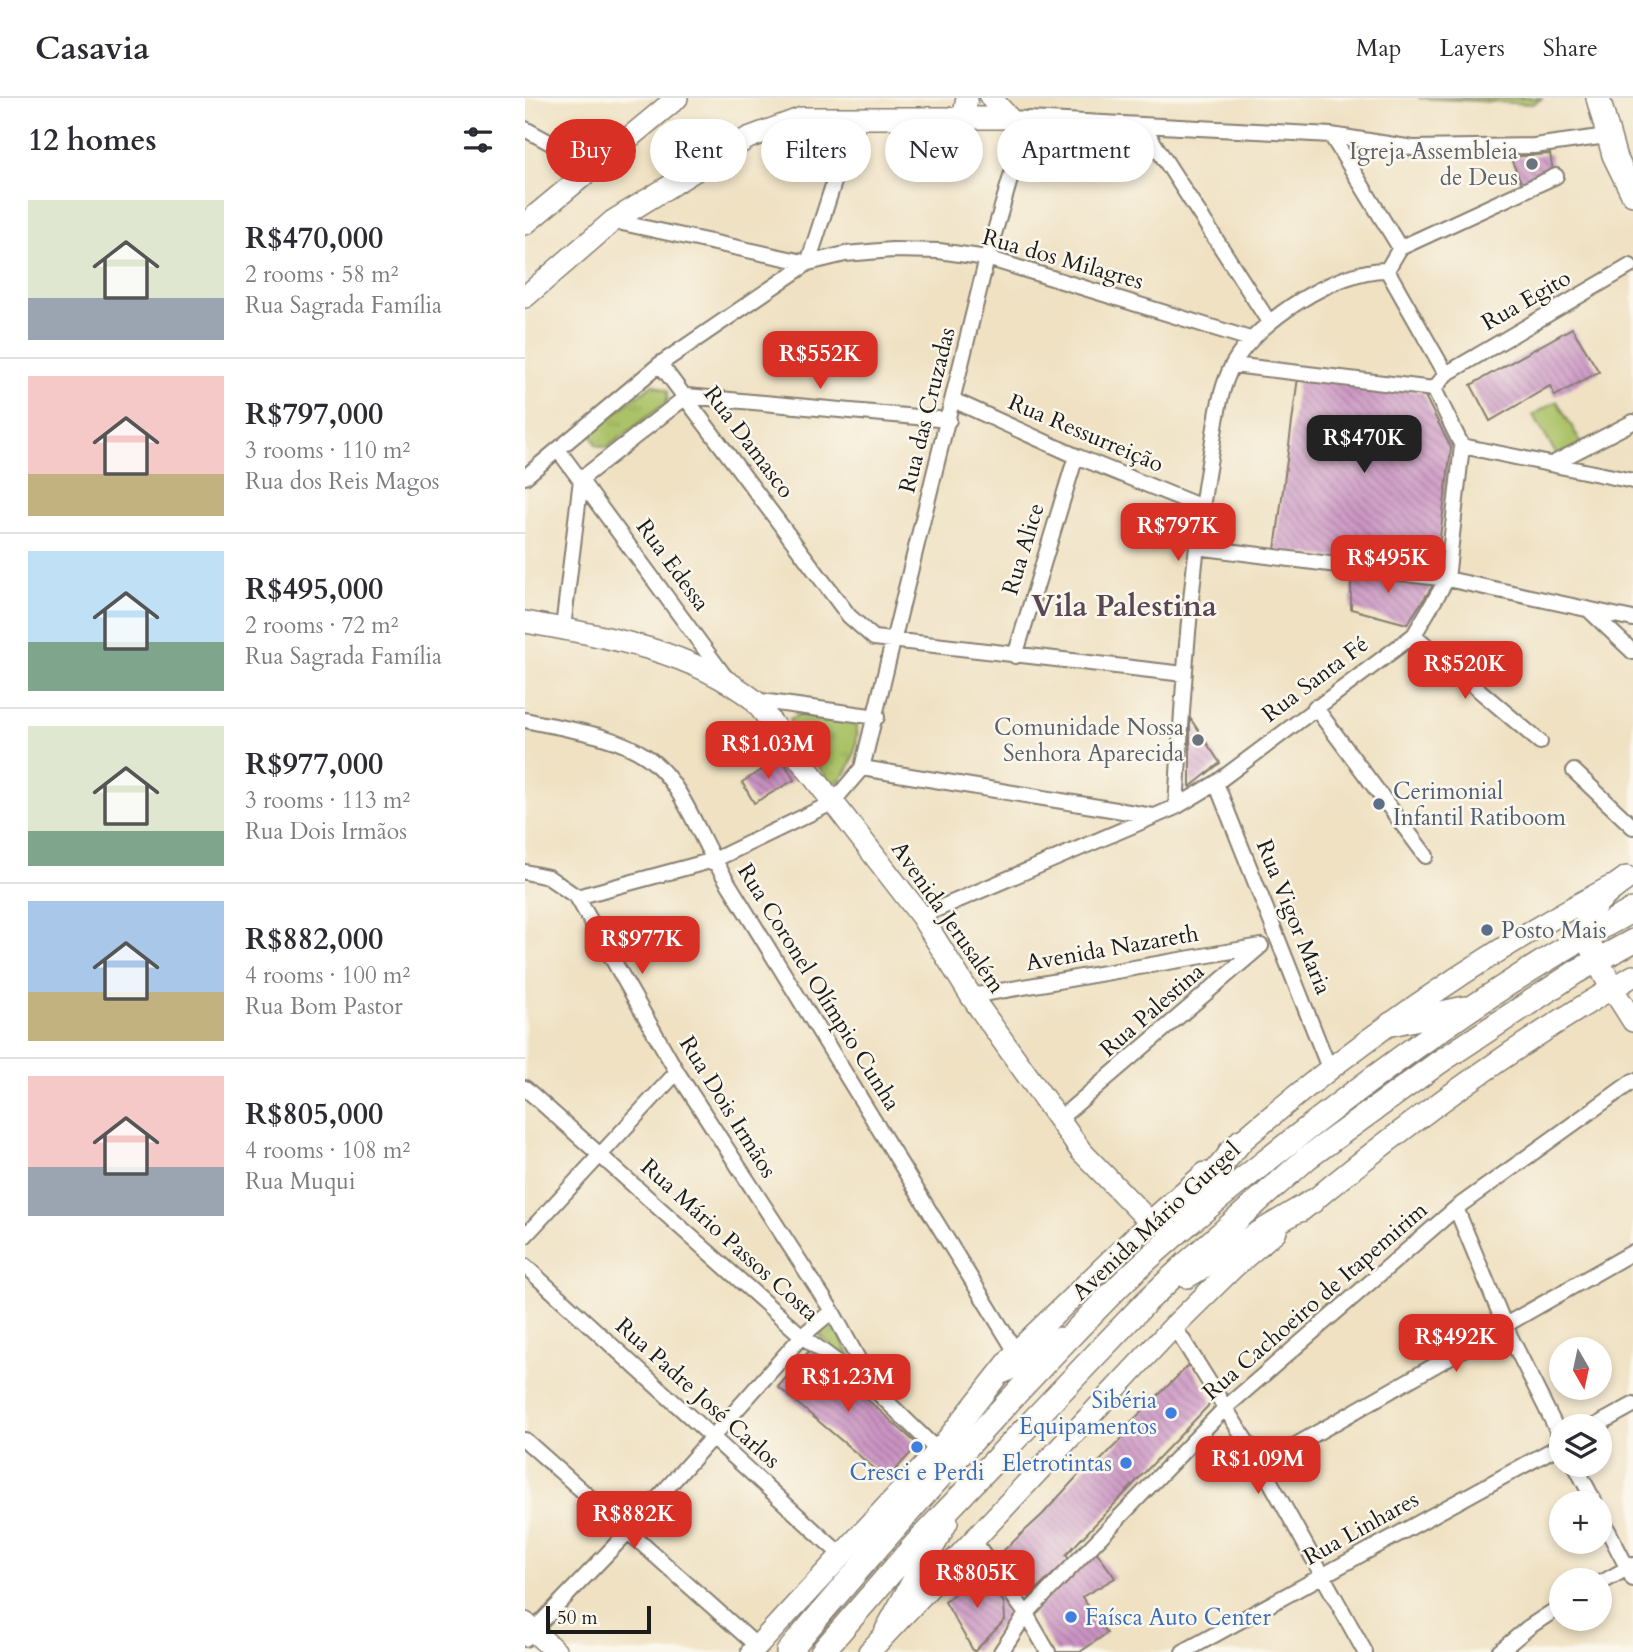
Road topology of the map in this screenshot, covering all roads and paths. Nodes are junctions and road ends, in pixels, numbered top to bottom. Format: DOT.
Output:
graph roads {
  1 [pos="677,98"];
  2 [pos="967,98"];
  3 [pos="992,98"];
  4 [pos="1598,98"];
  5 [pos="862,117"];
  6 [pos="1010,118"];
  7 [pos="929,119"];
  8 [pos="963,119"];
  9 [pos="983,119"];
  10 [pos="1027,119"];
  11 [pos="1154,127"];
  12 [pos="525,129"];
  13 [pos="1331,135"];
  14 [pos="1607,135"];
  15 [pos="546,140"];
  16 [pos="1154,143"];
  17 [pos="1556,176"];
  18 [pos="1633,194"];
  19 [pos="613,221"];
  20 [pos="525,224"];
  21 [pos="1400,248"];
  22 [pos="987,258"];
  23 [pos="808,263"];
  24 [pos="1630,266"];
  25 [pos="1387,270"];
  26 [pos="525,297"];
  27 [pos="1269,322"];
  28 [pos="1250,339"];
  29 [pos="660,363"];
  30 [pos="1233,365"];
  31 [pos="1446,374"];
  32 [pos="1434,389"];
  33 [pos="687,396"];
  34 [pos="953,400"];
  35 [pos="950,420"];
  36 [pos="1633,422"];
  37 [pos="1462,446"];
  38 [pos="559,451"];
  39 [pos="1076,456"];
  40 [pos="1553,463"];
  41 [pos="525,477"];
  42 [pos="581,479"];
  43 [pos="1633,481"];
  44 [pos="1202,507"];
  45 [pos="1197,547"];
  46 [pos="1447,579"];
  47 [pos="1589,610"];
  48 [pos="1633,619"];
  49 [pos="525,622"];
  50 [pos="563,628"];
  51 [pos="1414,635"];
  52 [pos="891,642"];
  53 [pos="1633,652"];
  54 [pos="1015,656"];
  55 [pos="1184,674"];
  56 [pos="727,679"];
  57 [pos="754,700"];
  58 [pos="1315,707"];
  59 [pos="877,717"];
  60 [pos="525,720"];
  61 [pos="1540,741"];
  62 [pos="862,768"];
  63 [pos="1574,771"];
  64 [pos="1216,783"];
  65 [pos="832,803"];
  66 [pos="1176,807"];
  67 [pos="1154,817"];
  68 [pos="1633,827"];
  69 [pos="1426,856"];
  70 [pos="714,860"];
  71 [pos="525,872"];
  72 [pos="1630,876"];
  73 [pos="577,897"];
  74 [pos="1633,910"];
  75 [pos="921,916"];
  76 [pos="1587,934"];
  77 [pos="1276,935"];
  78 [pos="1633,941"];
  79 [pos="1261,946"];
  80 [pos="1598,960"];
  81 [pos="1633,976"];
  82 [pos="1626,987"];
  83 [pos="971,996"];
  84 [pos="1478,1005"];
  85 [pos="1633,1021"];
  86 [pos="1391,1024"];
  87 [pos="1329,1068"];
  88 [pos="677,1072"];
  89 [pos="1633,1080"];
  90 [pos="525,1088"];
  91 [pos="1058,1120"];
  92 [pos="1241,1142"];
  93 [pos="599,1154"];
  94 [pos="1313,1201"];
  95 [pos="1456,1208"];
  96 [pos="1150,1222"];
  97 [pos="525,1236"];
  98 [pos="1633,1252"];
  99 [pos="525,1266"];
  100 [pos="1118,1287"];
  101 [pos="1146,1302"];
  102 [pos="832,1311"];
  103 [pos="1174,1326"];
  104 [pos="1505,1326"];
  105 [pos="1081,1327"];
  106 [pos="802,1336"];
  107 [pos="1010,1362"];
  108 [pos="875,1390"];
  109 [pos="1633,1405"];
  110 [pos="1224,1409"];
  111 [pos="1549,1414"];
  112 [pos="1612,1417"];
  113 [pos="714,1438"];
  114 [pos="525,1440"];
  115 [pos="938,1451"];
  116 [pos="1549,1452"];
  117 [pos="1261,1465"];
  118 [pos="961,1496"];
  119 [pos="627,1533"];
  120 [pos="1612,1537"];
  121 [pos="972,1538"];
  122 [pos="840,1554"];
  123 [pos="1631,1571"];
  124 [pos="1323,1576"];
  125 [pos="1612,1579"];
  126 [pos="1026,1614"];
  127 [pos="1549,1614"];
  128 [pos="887,1630"];
  129 [pos="528,1631"];
  130 [pos="755,1649"];
  131 [pos="556,1652"];
  132 [pos="566,1652"];
  133 [pos="788,1652"];
  134 [pos="823,1652"];
  135 [pos="869,1652"];
  136 [pos="1001,1652"];
  137 [pos="1048,1652"];
  138 [pos="1183,1652"];
  139 [pos="1366,1652"];
  140 [pos="1499,1652"];
  1 -- 20 [label="main road"];
  2 -- 8 [label="main road"];
  3 -- 6 [label="main road"];
  4 -- 14 [label="main road"];
  5 -- 7 [label="main road"];
  5 -- 19 [label="main road"];
  5 -- 23 [label="street"];
  6 -- 9 [label="main road"];
  6 -- 10 [label="street"];
  6 -- 22 [label="street, Rua das Cruzadas"];
  11 -- 13 [label="street"];
  12 -- 15 [label="street"];
  13 -- 14 [label="street"];
  13 -- 21 [label="street"];
  14 -- 18 [label="main road"];
  16 -- 27 [label="street"];
  17 -- 21 [label="street"];
  19 -- 23 [label="street, Rua dos Milagres"];
  19 -- 26 [label="main road"];
  21 -- 25 [label="street"];
  22 -- 23 [label="street, Rua dos Milagres"];
  22 -- 28 [label="street, Rua dos Milagres"];
  22 -- 34 [label="street, Rua das Cruzadas"];
  23 -- 29 [label="street"];
  24 -- 31 [label="street, Rua Egito"];
  25 -- 27 [label="street"];
  25 -- 31 [label="street"];
  27 -- 28 [label="street"];
  28 -- 30 [label="street"];
  29 -- 33 [label="street, Rua Damasco"];
  29 -- 38 [label="street"];
  30 -- 32 [label="street"];
  30 -- 44 [label="street"];
  31 -- 32 [label="street"];
  32 -- 37 [label="street"];
  33 -- 35 [label="street"];
  33 -- 42 [label="street"];
  33 -- 52 [label="street, Rua Damasco"];
  34 -- 35 [label="street, Rua das Cruzadas"];
  34 -- 39 [label="street, Rua Ressurreição"];
  35 -- 52 [label="street, Rua das Cruzadas"];
  36 -- 40 [label="street"];
  37 -- 40 [label="street"];
  37 -- 46 [label="street, Rua Santa Fé"];
  38 -- 41 [label="street"];
  38 -- 42 [label="street, Rua Edessa"];
  39 -- 44 [label="street, Rua Ressurreição"];
  39 -- 54 [label="street, Rua Alice"];
  40 -- 43 [label="street"];
  42 -- 50 [label="street"];
  42 -- 56 [label="street, Rua Edessa"];
  44 -- 45 [label="street"];
  45 -- 46 [label="street"];
  45 -- 55 [label="street"];
  46 -- 47 [label="street"];
  46 -- 51 [label="street, Rua Santa Fé"];
  47 -- 48 [label="street"];
  47 -- 53 [label="street"];
  49 -- 50 [label="main road, Avenida Jerusalém"];
  50 -- 56 [label="main road, Avenida Jerusalém"];
  51 -- 58 [label="street, Rua Santa Fé"];
  51 -- 61 [label="street"];
  52 -- 54 [label="street"];
  52 -- 59 [label="street, Rua das Cruzadas"];
  54 -- 55 [label="street"];
  55 -- 66 [label="street"];
  56 -- 57 [label="main road, Avenida Jerusalém"];
  57 -- 59 [label="street"];
  57 -- 65 [label="main road, Avenida Jerusalém"];
  58 -- 64 [label="street, Rua Santa Fé"];
  58 -- 69 [label="street"];
  59 -- 62 [label="street, Rua das Cruzadas"];
  60 -- 70 [label="street, Rua Coronel Olímpio Cunha"];
  62 -- 65 [label="street, Rua das Cruzadas"];
  62 -- 67 [label="street"];
  63 -- 68 [label="street"];
  64 -- 66 [label="street, Rua Santa Fé"];
  64 -- 77 [label="street, Rua Vigor Maria"];
  65 -- 70 [label="street"];
  65 -- 75 [label="main road, Avenida Jerusalém"];
  66 -- 67 [label="street, Rua Santa Fé"];
  67 -- 75 [label="street, Rua Santa Fé"];
  70 -- 73 [label="street"];
  70 -- 107 [label="street, Rua Coronel Olímpio Cunha"];
  71 -- 73 [label="street, Rua Dois Irmãos"];
  72 -- 76 [label="main road"];
  72 -- 86 [label="main road, Avenida Mário Gurgel"];
  73 -- 88 [label="street, Rua Dois Irmãos"];
  74 -- 76 [label="main road, Avenida Mário Gurgel"];
  75 -- 83 [label="main road, Avenida Jerusalém"];
  76 -- 80 [label="main road"];
  76 -- 84 [label="main road, Avenida Mário Gurgel"];
  77 -- 79 [label="street, Rua Palestina"];
  77 -- 87 [label="street, Rua Vigor Maria"];
  78 -- 80 [label="main road"];
  79 -- 83 [label="street, Avenida Nazareth"];
  79 -- 91 [label="street, Rua Palestina"];
  80 -- 82 [label="main road"];
  80 -- 101 [label="main road"];
  81 -- 82 [label="main road"];
  82 -- 85 [label="main road"];
  82 -- 94 [label="main road"];
  83 -- 91 [label="main road, Avenida Jerusalém"];
  84 -- 86 [label="main road"];
  84 -- 100 [label="main road, Avenida Mário Gurgel"];
  86 -- 87 [label="main road, Avenida Mário Gurgel"];
  87 -- 92 [label="main road, Avenida Mário Gurgel"];
  88 -- 93 [label="street"];
  88 -- 102 [label="street, Rua Dois Irmãos"];
  89 -- 95 [label="street, Rua Cachoeiro de Itapemirim"];
  90 -- 93 [label="street, Rua Mário Passos Costa"];
  91 -- 96 [label="main road, Avenida Jerusalém"];
  92 -- 96 [label="main road, Avenida Mário Gurgel"];
  92 -- 100 [label="main road"];
  93 -- 97 [label="street"];
  93 -- 106 [label="street, Rua Mário Passos Costa"];
  94 -- 101 [label="main road"];
  94 -- 103 [label="main road"];
  95 -- 104 [label="street"];
  95 -- 110 [label="street, Rua Cachoeiro de Itapemirim"];
  96 -- 107 [label="main road, Avenida Mário Gurgel"];
  98 -- 104 [label="street"];
  99 -- 113 [label="street, Rua Padre José Carlos"];
  100 -- 105 [label="main road, Avenida Mário Gurgel"];
  101 -- 118 [label="main road"];
  102 -- 106 [label="street"];
  102 -- 108 [label="street, Rua Dois Irmãos"];
  103 -- 110 [label="street"];
  103 -- 121 [label="main road"];
  104 -- 111 [label="street"];
  104 -- 117 [label="street"];
  105 -- 107 [label="main road"];
  105 -- 133 [label="main road, Avenida Mário Gurgel"];
  106 -- 108 [label="street, Rua Mário Passos Costa"];
  106 -- 113 [label="street"];
  107 -- 115 [label="main road, Avenida Mário Gurgel"];
  108 -- 115 [label="street, Rua Mário Passos Costa"];
  109 -- 112 [label="street"];
  110 -- 117 [label="street"];
  110 -- 126 [label="street, Rua Cachoeiro de Itapemirim"];
  113 -- 119 [label="street"];
  113 -- 122 [label="street, Rua Padre José Carlos"];
  114 -- 119 [label="street"];
  115 -- 122 [label="main road, Avenida Mário Gurgel"];
  116 -- 124 [label="street, Rua Linhares"];
  117 -- 124 [label="street"];
  118 -- 128 [label="main road"];
  118 -- 134 [label="main road"];
  119 -- 129 [label="street"];
  119 -- 130 [label="street"];
  120 -- 123 [label="street"];
  121 -- 126 [label="street"];
  121 -- 128 [label="main road"];
  122 -- 130 [label="main road, Avenida Mário Gurgel"];
  123 -- 125 [label="street"];
  124 -- 138 [label="street, Rua Linhares"];
  124 -- 139 [label="street"];
  126 -- 136 [label="street, Rua Cachoeiro de Itapemirim"];
  126 -- 137 [label="street"];
  127 -- 140 [label="street"];
  128 -- 135 [label="main road"];
  129 -- 131 [label="main road"];
  131 -- 132 [label="main road"];
}
